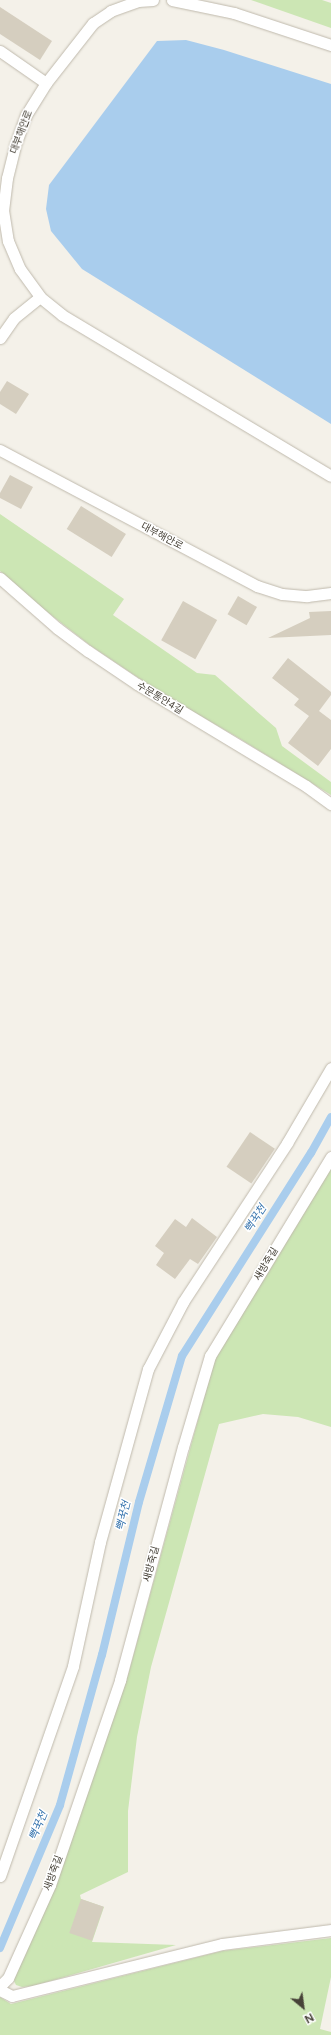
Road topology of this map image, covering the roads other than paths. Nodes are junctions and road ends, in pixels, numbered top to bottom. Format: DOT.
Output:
graph roads {
  1 [pos="153,0"];
  2 [pos="172,0"];
  3 [pos="331,45"];
  4 [pos="0,51"];
  5 [pos="46,83"];
  6 [pos="40,296"];
  7 [pos="0,338"];
  8 [pos="0,450"];
  9 [pos="331,476"];
  10 [pos="0,578"];
  11 [pos="331,593"];
  12 [pos="331,804"];
  13 [pos="331,1068"];
  14 [pos="331,1157"];
  15 [pos="0,1876"];
  16 [pos="331,1930"];
  17 [pos="0,1986"];
  18 [pos="0,1990"];
  1 -- 5 [label="lane, 대부해안로"];
  2 -- 3 [label="lane"];
  4 -- 5 [label="lane"];
  5 -- 6 [label="lane, 대부해안로"];
  6 -- 7 [label="lane"];
  6 -- 9 [label="lane, 대부해안로"];
  8 -- 11 [label="lane, 대부해안로"];
  10 -- 12 [label="lane, 수문통안4길"];
  13 -- 15 [label="lane"];
  14 -- 17 [label="lane, 새방죽길"];
  16 -- 18 [label="lane"];
}
